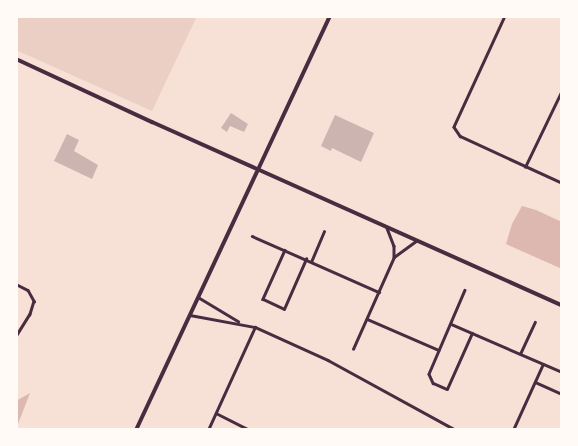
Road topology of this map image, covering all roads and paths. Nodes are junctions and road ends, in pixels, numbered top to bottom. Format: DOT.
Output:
graph roads {
  1 [pos="330,16"];
  2 [pos="505,16"];
  3 [pos="16,59"];
  4 [pos="562,90"];
  5 [pos="525,167"];
  6 [pos="258,170"];
  7 [pos="562,183"];
  8 [pos="387,228"];
  9 [pos="324,232"];
  10 [pos="252,236"];
  11 [pos="416,241"];
  12 [pos="285,250"];
  13 [pos="394,257"];
  14 [pos="306,259"];
  15 [pos="311,262"];
  16 [pos="16,284"];
  17 [pos="465,290"];
  18 [pos="379,292"];
  19 [pos="198,297"];
  20 [pos="562,305"];
  21 [pos="190,315"];
  22 [pos="367,319"];
  23 [pos="535,322"];
  24 [pos="241,323"];
  25 [pos="451,324"];
  26 [pos="255,327"];
  27 [pos="472,333"];
  28 [pos="16,336"];
  29 [pos="353,349"];
  30 [pos="439,350"];
  31 [pos="520,354"];
  32 [pos="543,364"];
  33 [pos="562,372"];
  34 [pos="535,382"];
  35 [pos="562,394"];
  36 [pos="216,413"];
  37 [pos="136,430"];
  38 [pos="208,430"];
  39 [pos="250,430"];
  40 [pos="456,430"];
  41 [pos="513,430"];
  1 -- 6 [label="main road"];
  2 -- 5 [label="street"];
  3 -- 6 [label="main road"];
  4 -- 5 [label="street"];
  5 -- 7 [label="street"];
  6 -- 8 [label="main road"];
  6 -- 19 [label="main road"];
  8 -- 11 [label="main road"];
  8 -- 13 [label="street"];
  9 -- 15 [label="street"];
  10 -- 12 [label="street"];
  11 -- 13 [label="street"];
  11 -- 20 [label="main road"];
  12 -- 14 [label="street"];
  12 -- 14 [label="street"];
  13 -- 18 [label="street"];
  14 -- 15 [label="street"];
  15 -- 18 [label="street"];
  16 -- 28 [label="street"];
  17 -- 25 [label="street"];
  18 -- 22 [label="street"];
  19 -- 21 [label="main road"];
  19 -- 24 [label="street"];
  21 -- 24 [label="street"];
  21 -- 37 [label="main road"];
  22 -- 29 [label="street"];
  22 -- 30 [label="street"];
  23 -- 31 [label="street"];
  24 -- 26 [label="street"];
  25 -- 27 [label="street"];
  25 -- 30 [label="street"];
  26 -- 36 [label="street"];
  26 -- 40 [label="street"];
  27 -- 30 [label="street"];
  27 -- 31 [label="street"];
  31 -- 32 [label="street"];
  32 -- 33 [label="street"];
  32 -- 34 [label="street"];
  34 -- 35 [label="street"];
  34 -- 41 [label="street"];
  36 -- 38 [label="street"];
  36 -- 39 [label="street"];
}
